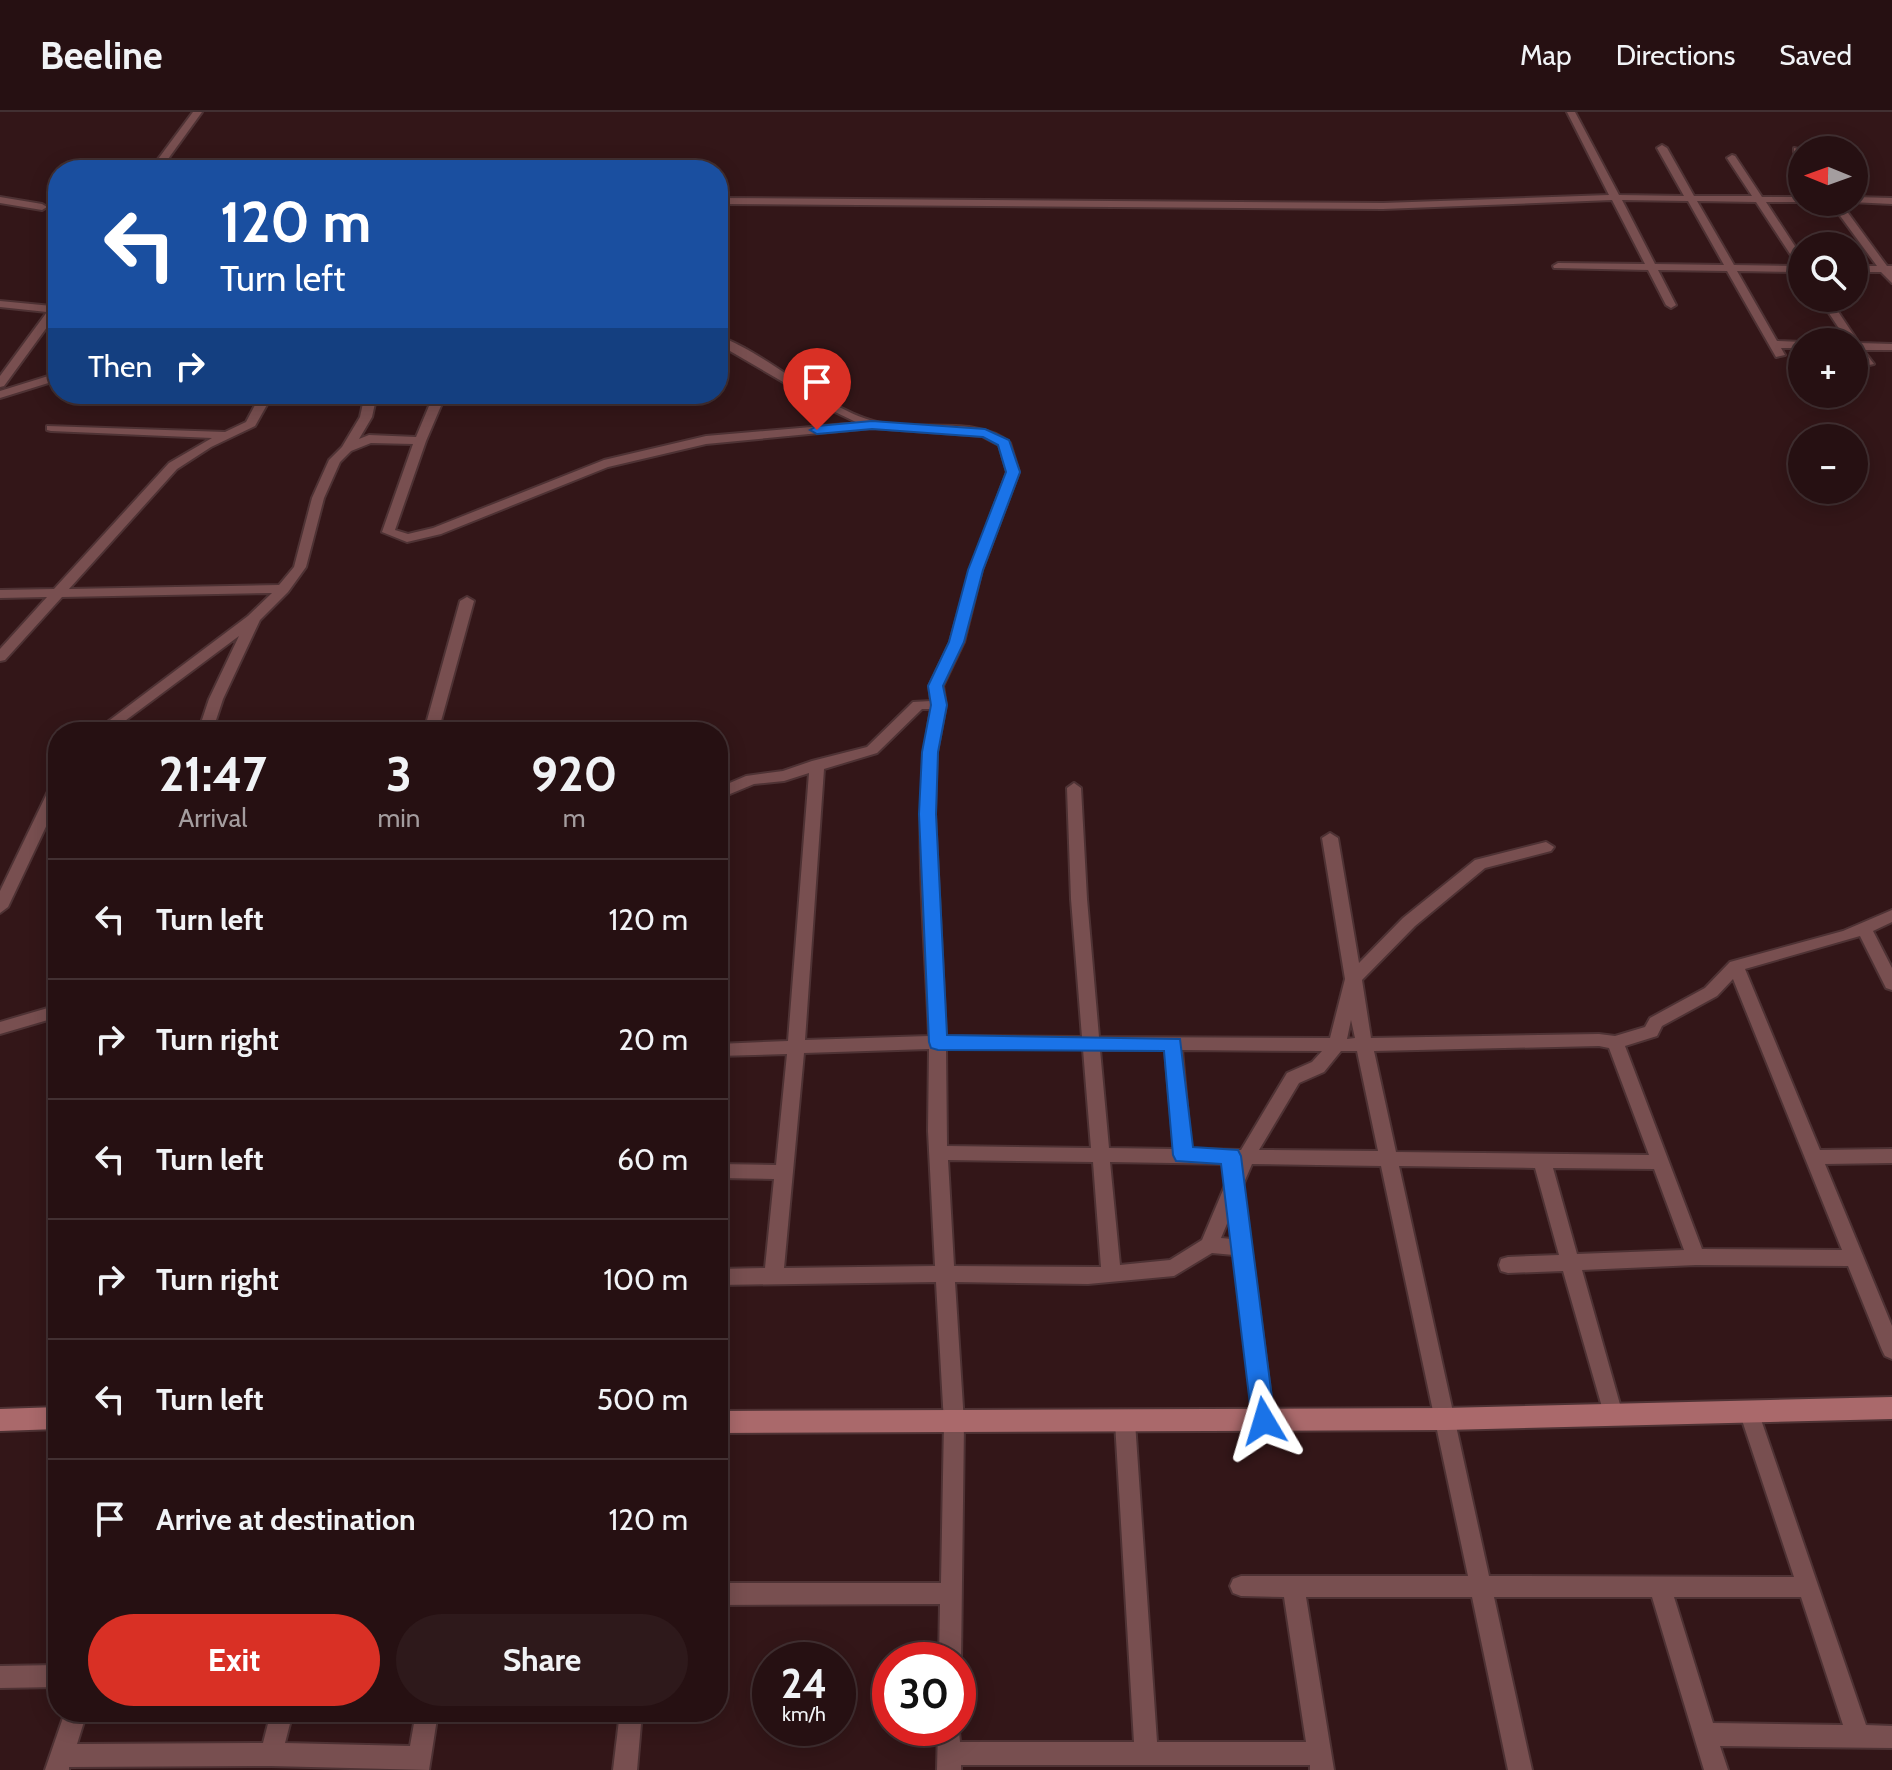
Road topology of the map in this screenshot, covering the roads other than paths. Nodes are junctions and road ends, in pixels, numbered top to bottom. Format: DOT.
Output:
graph roads {
  1 [pos="198,112"];
  2 [pos="1571,112"];
  3 [pos="1662,148"];
  4 [pos="1732,158"];
  5 [pos="162,160"];
  6 [pos="1614,198"];
  7 [pos="1692,199"];
  8 [pos="1759,199"];
  9 [pos="0,200"];
  10 [pos="1788,200"];
  11 [pos="1868,200"];
  12 [pos="728,201"];
  13 [pos="1892,201"];
  14 [pos="42,207"];
  15 [pos="1846,216"];
  16 [pos="1788,245"];
  17 [pos="1558,266"];
  18 [pos="1649,267"];
  19 [pos="1788,267"];
  20 [pos="1730,268"];
  21 [pos="1888,269"];
  22 [pos="1892,280"];
  23 [pos="0,304"];
  24 [pos="1671,305"];
  25 [pos="48,307"];
  26 [pos="48,319"];
  27 [pos="1774,344"];
  28 [pos="1788,344"];
  29 [pos="728,345"];
  30 [pos="1868,346"];
  31 [pos="1892,347"];
  32 [pos="1780,355"];
  33 [pos="48,379"];
  34 [pos="0,384"];
  35 [pos="0,395"];
  36 [pos="262,404"];
  37 [pos="369,404"];
  38 [pos="436,404"];
  39 [pos="872,425"];
  40 [pos="51,428"];
  41 [pos="229,435"];
  42 [pos="420,441"];
  43 [pos="347,449"];
  44 [pos="283,589"];
  45 [pos="0,594"];
  46 [pos="58,595"];
  47 [pos="467,601"];
  48 [pos="253,619"];
  49 [pos="0,657"];
  50 [pos="939,705"];
  51 [pos="114,722"];
  52 [pos="208,722"];
  53 [pos="433,722"];
  54 [pos="817,764"];
  55 [pos="1074,788"];
  56 [pos="728,791"];
  57 [pos="48,807"];
  58 [pos="1330,838"];
  59 [pos="1546,847"];
  60 [pos="0,907"];
  61 [pos="1892,916"];
  62 [pos="1864,928"];
  63 [pos="1736,966"];
  64 [pos="1353,979"];
  65 [pos="1892,984"];
  66 [pos="48,1014"];
  67 [pos="0,1028"];
  68 [pos="938,1042"];
  69 [pos="1615,1042"];
  70 [pos="1092,1043"];
  71 [pos="1173,1044"];
  72 [pos="796,1045"];
  73 [pos="1337,1045"];
  74 [pos="1364,1045"];
  75 [pos="728,1049"];
  76 [pos="938,1153"];
  77 [pos="1102,1155"];
  78 [pos="1183,1155"];
  79 [pos="1238,1156"];
  80 [pos="1892,1156"];
  81 [pos="1814,1157"];
  82 [pos="1389,1159"];
  83 [pos="1542,1161"];
  84 [pos="1660,1162"];
  85 [pos="728,1171"];
  86 [pos="784,1172"];
  87 [pos="1234,1182"];
  88 [pos="1209,1245"];
  89 [pos="1242,1248"];
  90 [pos="1696,1257"];
  91 [pos="1855,1258"];
  92 [pos="1508,1265"];
  93 [pos="1571,1265"];
  94 [pos="1111,1273"];
  95 [pos="946,1274"];
  96 [pos="728,1277"];
  97 [pos="774,1277"];
  98 [pos="1892,1350"];
  99 [pos="1892,1408"];
  100 [pos="1749,1411"];
  101 [pos="1613,1415"];
  102 [pos="48,1418"];
  103 [pos="1446,1419"];
  104 [pos="0,1420"];
  105 [pos="1264,1421"];
  106 [pos="728,1422"];
  107 [pos="1125,1422"];
  108 [pos="954,1423"];
  109 [pos="1241,1586"];
  110 [pos="1481,1587"];
  111 [pos="1660,1587"];
  112 [pos="1809,1587"];
  113 [pos="1294,1588"];
  114 [pos="951,1593"];
  115 [pos="728,1594"];
  116 [pos="950,1642"];
  117 [pos="48,1676"];
  118 [pos="0,1677"];
  119 [pos="73,1722"];
  120 [pos="279,1722"];
  121 [pos="425,1722"];
  122 [pos="630,1722"];
  123 [pos="1705,1734"];
  124 [pos="1858,1736"];
  125 [pos="1892,1737"];
  126 [pos="1146,1753"];
  127 [pos="271,1754"];
  128 [pos="949,1762"];
  129 [pos="1321,1762"];
  130 [pos="59,1763"];
  131 [pos="418,1764"];
  132 [pos="625,1770"];
  133 [pos="1520,1770"];
  134 [pos="1716,1770"];
  1 -- 5 [label="street"];
  2 -- 6 [label="street"];
  3 -- 7 [label="street"];
  4 -- 8 [label="street"];
  6 -- 7 [label="street"];
  6 -- 12 [label="street"];
  6 -- 18 [label="street"];
  7 -- 8 [label="street"];
  7 -- 20 [label="street"];
  8 -- 10 [label="street"];
  8 -- 16 [label="street"];
  9 -- 14 [label="street"];
  11 -- 13 [label="street"];
  15 -- 21 [label="street"];
  17 -- 18 [label="street"];
  18 -- 20 [label="street"];
  18 -- 24 [label="street"];
  19 -- 20 [label="street"];
  20 -- 27 [label="street"];
  21 -- 22 [label="street"];
  23 -- 25 [label="street"];
  26 -- 34 [label="street"];
  27 -- 28 [label="street"];
  27 -- 32 [label="street"];
  29 -- 39 [label="street"];
  30 -- 31 [label="street"];
  33 -- 35 [label="street"];
  36 -- 41 [label="street"];
  37 -- 43 [label="street"];
  38 -- 42 [label="street"];
  39 -- 42 [label="street"];
  39 -- 50 [label="street"];
  40 -- 41 [label="street"];
  41 -- 46 [label="street"];
  42 -- 43 [label="street"];
  43 -- 44 [label="street"];
  44 -- 46 [label="street"];
  44 -- 48 [label="street"];
  45 -- 46 [label="street"];
  46 -- 49 [label="street"];
  47 -- 53 [label="street"];
  48 -- 51 [label="street"];
  48 -- 52 [label="street"];
  50 -- 54 [label="street"];
  50 -- 68 [label="street"];
  54 -- 56 [label="street"];
  54 -- 72 [label="street"];
  55 -- 70 [label="street"];
  57 -- 60 [label="street"];
  58 -- 64 [label="street"];
  59 -- 64 [label="street"];
  61 -- 62 [label="street"];
  62 -- 63 [label="street"];
  62 -- 65 [label="street"];
  63 -- 69 [label="street"];
  63 -- 81 [label="street"];
  64 -- 73 [label="street"];
  64 -- 74 [label="street"];
  66 -- 67 [label="street"];
  68 -- 70 [label="street"];
  68 -- 72 [label="street"];
  68 -- 76 [label="street"];
  69 -- 74 [label="street"];
  69 -- 84 [label="street"];
  70 -- 71 [label="street"];
  70 -- 77 [label="street"];
  71 -- 73 [label="street"];
  71 -- 78 [label="street"];
  72 -- 75 [label="street"];
  72 -- 86 [label="street"];
  73 -- 74 [label="street"];
  73 -- 79 [label="street"];
  74 -- 82 [label="street"];
  76 -- 77 [label="street"];
  76 -- 95 [label="street"];
  77 -- 78 [label="street"];
  77 -- 94 [label="street"];
  78 -- 79 [label="street"];
  79 -- 82 [label="street"];
  79 -- 87 [label="street"];
  80 -- 81 [label="street"];
  81 -- 91 [label="street"];
  82 -- 83 [label="street"];
  82 -- 103 [label="street"];
  83 -- 84 [label="street"];
  83 -- 93 [label="street"];
  84 -- 90 [label="street"];
  85 -- 86 [label="street"];
  86 -- 97 [label="street"];
  87 -- 88 [label="street"];
  87 -- 89 [label="street"];
  88 -- 89 [label="street"];
  88 -- 94 [label="street"];
  89 -- 105 [label="street"];
  90 -- 91 [label="street"];
  90 -- 93 [label="street"];
  91 -- 98 [label="street"];
  92 -- 93 [label="street"];
  93 -- 101 [label="street"];
  94 -- 95 [label="street"];
  95 -- 97 [label="street"];
  95 -- 108 [label="street"];
  96 -- 97 [label="street"];
  99 -- 100 [label="main road"];
  100 -- 101 [label="main road"];
  100 -- 112 [label="street"];
  101 -- 103 [label="main road"];
  102 -- 104 [label="main road"];
  103 -- 105 [label="main road"];
  103 -- 110 [label="street"];
  105 -- 107 [label="main road"];
  106 -- 108 [label="main road"];
  107 -- 108 [label="main road"];
  107 -- 126 [label="street"];
  108 -- 114 [label="street"];
  109 -- 113 [label="street"];
  110 -- 111 [label="street"];
  110 -- 113 [label="street"];
  110 -- 133 [label="street"];
  111 -- 112 [label="street"];
  111 -- 123 [label="street"];
  112 -- 124 [label="street"];
  113 -- 129 [label="street"];
  114 -- 115 [label="street"];
  114 -- 116 [label="street"];
  117 -- 118 [label="street"];
  119 -- 130 [label="street"];
  120 -- 127 [label="street"];
  121 -- 131 [label="street"];
  122 -- 132 [label="street"];
  123 -- 124 [label="street"];
  123 -- 134 [label="street"];
  124 -- 125 [label="street"];
  126 -- 128 [label="street"];
  126 -- 129 [label="street"];
  127 -- 130 [label="street"];
  127 -- 131 [label="street"];
}
